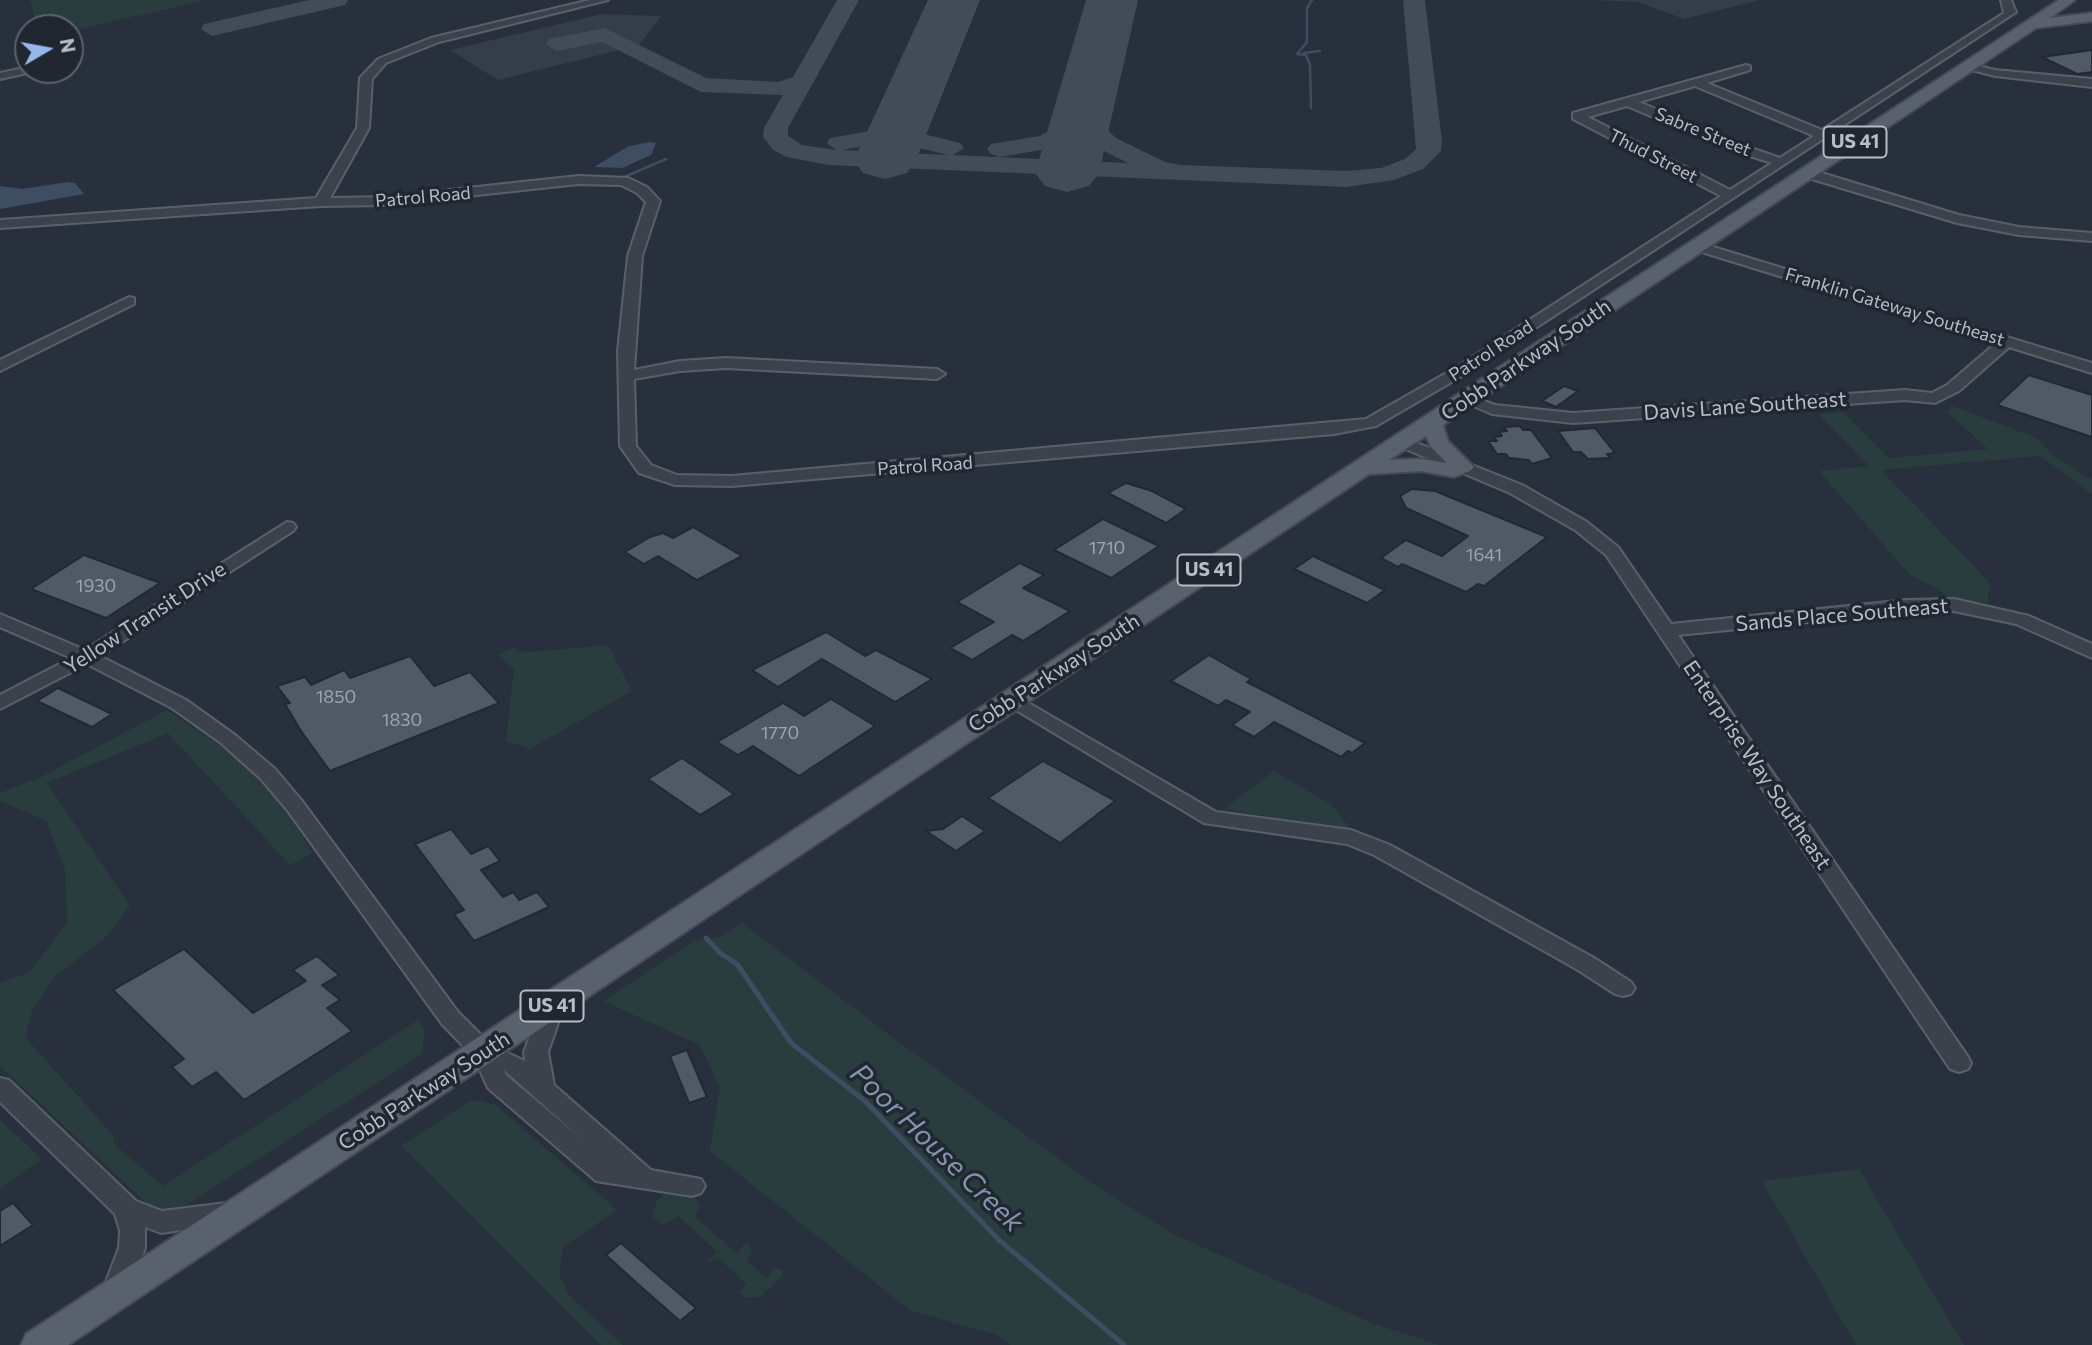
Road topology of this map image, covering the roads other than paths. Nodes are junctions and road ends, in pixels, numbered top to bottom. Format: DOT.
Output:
graph roads {
  1 [pos="603,0"];
  2 [pos="2006,0"];
  3 [pos="2068,0"];
  4 [pos="2092,17"];
  5 [pos="2031,25"];
  6 [pos="1968,66"];
  7 [pos="1746,68"];
  8 [pos="1695,82"];
  9 [pos="2092,83"];
  10 [pos="1626,101"];
  11 [pos="1823,135"];
  12 [pos="1781,162"];
  13 [pos="1804,175"];
  14 [pos="1730,195"];
  15 [pos="321,202"];
  16 [pos="0,224"];
  17 [pos="2092,237"];
  18 [pos="1697,246"];
  19 [pos="128,301"];
  20 [pos="2006,342"];
  21 [pos="0,366"];
  22 [pos="2092,368"];
  23 [pos="937,374"];
  24 [pos="627,376"];
  25 [pos="1465,400"];
  26 [pos="1432,423"];
  27 [pos="1399,444"];
  28 [pos="1363,468"];
  29 [pos="1458,469"];
  30 [pos="1528,498"];
  31 [pos="287,527"];
  32 [pos="0,620"];
  33 [pos="1667,630"];
  34 [pos="2092,652"];
  35 [pos="88,656"];
  36 [pos="1013,700"];
  37 [pos="0,703"];
  38 [pos="1623,988"];
  39 [pos="552,1006"];
  40 [pos="483,1052"];
  41 [pos="1959,1063"];
  42 [pos="0,1087"];
  43 [pos="542,1089"];
  44 [pos="644,1179"];
  45 [pos="692,1186"];
  46 [pos="127,1209"];
  47 [pos="242,1211"];
  48 [pos="114,1296"];
  49 [pos="39,1345"];
  1 -- 15 [label="street"];
  2 -- 11 [label="street, Patrol Road"];
  3 -- 5 [label="main road, Cobb Parkway South / US 41"];
  4 -- 5 [label="main road"];
  5 -- 6 [label="main road, Cobb Parkway South / US 41"];
  6 -- 9 [label="street"];
  6 -- 13 [label="main road, Cobb Parkway South / US 41"];
  7 -- 8 [label="street"];
  8 -- 10 [label="street"];
  8 -- 11 [label="street"];
  10 -- 12 [label="street, Sabre Street"];
  10 -- 14 [label="street, Thud Street"];
  11 -- 12 [label="street, Patrol Road"];
  12 -- 14 [label="street, Patrol Road"];
  13 -- 17 [label="street"];
  13 -- 18 [label="main road, Cobb Parkway South / US 41"];
  14 -- 24 [label="street, Patrol Road"];
  15 -- 16 [label="street, Patrol Road"];
  15 -- 24 [label="street, Patrol Road"];
  18 -- 20 [label="street, Franklin Gateway Southeast"];
  18 -- 25 [label="main road, Cobb Parkway South / US 41"];
  19 -- 21 [label="street"];
  20 -- 22 [label="street, Franklin Gateway Southeast"];
  20 -- 25 [label="street, Davis Lane Southeast"];
  23 -- 24 [label="street"];
  25 -- 26 [label="main road, Cobb Parkway South / US 41"];
  26 -- 27 [label="main road, Cobb Parkway South / US 41"];
  26 -- 29 [label="main road"];
  27 -- 28 [label="main road, Cobb Parkway South / US 41"];
  27 -- 29 [label="street, Enterprise Way Southeast"];
  28 -- 29 [label="main road"];
  28 -- 36 [label="main road, Cobb Parkway South / US 41"];
  29 -- 30 [label="street, Enterprise Way Southeast"];
  30 -- 33 [label="street, Enterprise Way Southeast"];
  31 -- 35 [label="street, Yellow Transit Drive"];
  32 -- 35 [label="street"];
  33 -- 34 [label="street, Sands Place Southeast"];
  33 -- 41 [label="street, Enterprise Way Southeast"];
  35 -- 37 [label="street, Yellow Transit Drive"];
  35 -- 40 [label="street"];
  36 -- 38 [label="street"];
  36 -- 39 [label="main road, Cobb Parkway South / US 41"];
  39 -- 40 [label="main road, Cobb Parkway South / US 41"];
  39 -- 43 [label="street"];
  40 -- 43 [label="street"];
  40 -- 44 [label="street"];
  40 -- 47 [label="main road, Cobb Parkway South / US 41"];
  42 -- 46 [label="street"];
  43 -- 44 [label="street"];
  44 -- 45 [label="street"];
  46 -- 47 [label="street"];
  46 -- 48 [label="street"];
  47 -- 48 [label="main road, Cobb Parkway South / US 41"];
  48 -- 49 [label="main road, Cobb Parkway South / US 41"];
}
